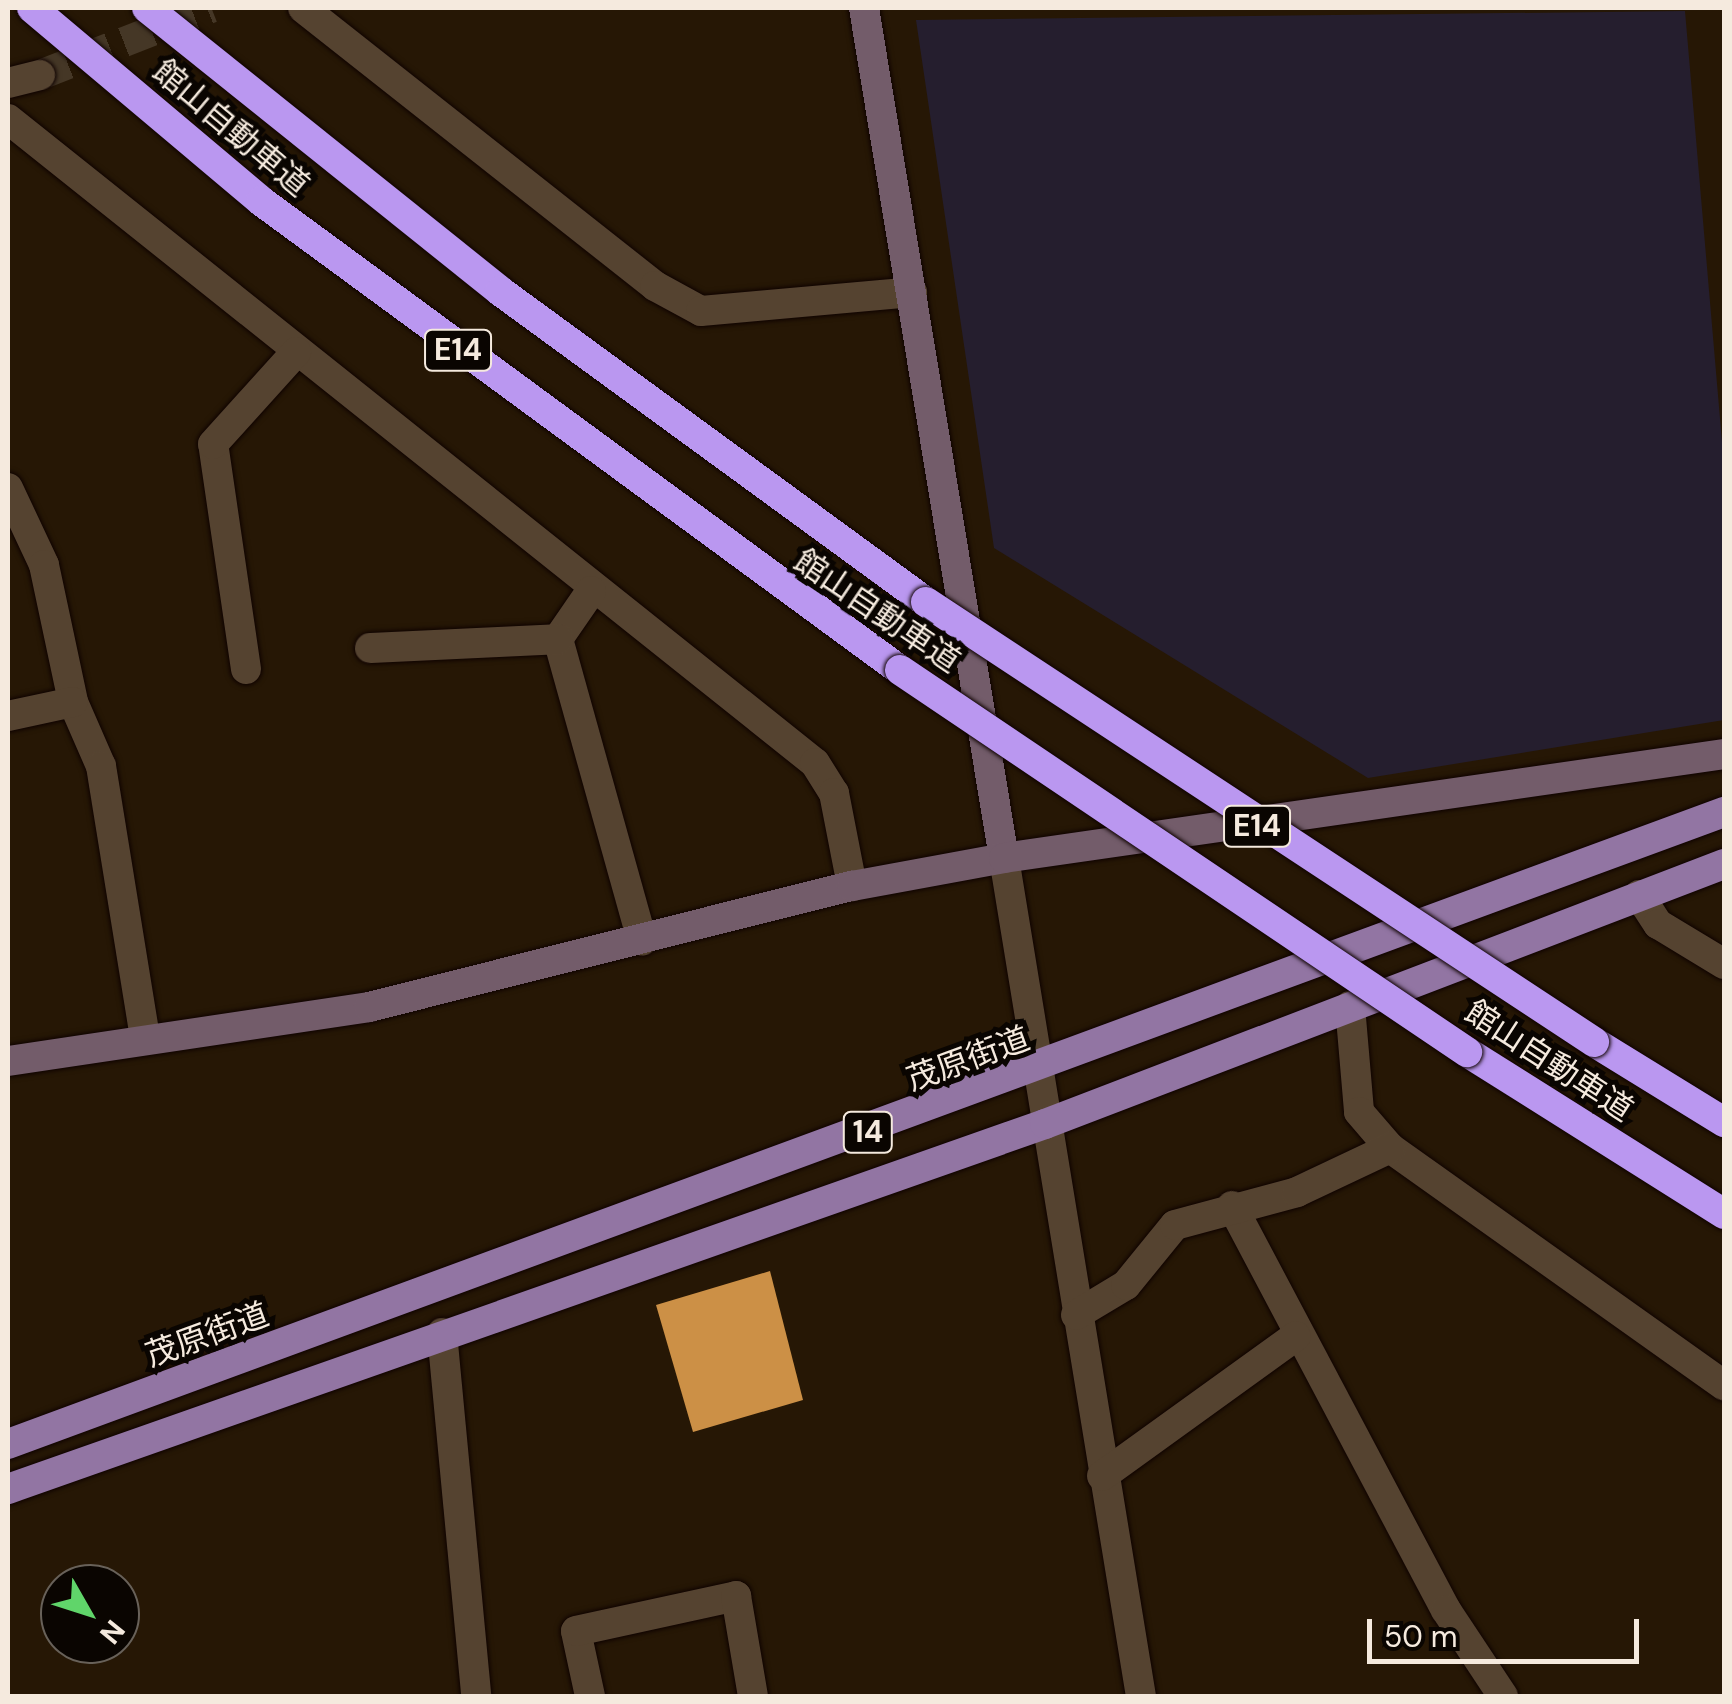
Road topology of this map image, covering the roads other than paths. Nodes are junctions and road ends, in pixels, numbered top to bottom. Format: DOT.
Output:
graph roads {
  1 [pos="32,8"];
  2 [pos="147,8"];
  3 [pos="303,8"];
  4 [pos="869,8"];
  5 [pos="40,75"];
  6 [pos="8,83"];
  7 [pos="8,119"];
  8 [pos="912,292"];
  9 [pos="296,352"];
  10 [pos="8,488"];
  11 [pos="591,591"];
  12 [pos="558,638"];
  13 [pos="370,648"];
  14 [pos="246,669"];
  15 [pos="73,702"];
  16 [pos="8,716"];
  17 [pos="1724,754"];
  18 [pos="1724,812"];
  19 [pos="1004,858"];
  20 [pos="1724,864"];
  21 [pos="852,886"];
  22 [pos="1639,895"];
  23 [pos="642,940"];
  24 [pos="1724,964"];
  25 [pos="1350,1006"];
  26 [pos="145,1038"];
  27 [pos="8,1061"];
  28 [pos="1038,1071"];
  29 [pos="1724,1122"];
  30 [pos="1045,1124"];
  31 [pos="1390,1148"];
  32 [pos="1232,1206"];
  33 [pos="1724,1214"];
  34 [pos="1076,1315"];
  35 [pos="442,1333"];
  36 [pos="1296,1336"];
  37 [pos="1724,1385"];
  38 [pos="8,1444"];
  39 [pos="1102,1476"];
  40 [pos="8,1489"];
  41 [pos="476,1696"];
  42 [pos="590,1696"];
  43 [pos="752,1696"];
  44 [pos="1141,1696"];
  45 [pos="1503,1696"];
  1 -- 33 [label="highway, 館山自動車道 / E14, bridge"];
  2 -- 29 [label="highway, 館山自動車道 / E14, bridge"];
  3 -- 8 [label="street"];
  4 -- 8 [label="street"];
  5 -- 6 [label="street"];
  7 -- 9 [label="street"];
  8 -- 19 [label="street"];
  9 -- 11 [label="street"];
  9 -- 14 [label="street"];
  10 -- 15 [label="street"];
  11 -- 12 [label="street"];
  11 -- 21 [label="street"];
  12 -- 13 [label="street"];
  12 -- 23 [label="street"];
  15 -- 16 [label="street"];
  15 -- 26 [label="street"];
  17 -- 19 [label="street"];
  18 -- 28 [label="main road, 茂原街道 / 14"];
  19 -- 21 [label="street"];
  19 -- 28 [label="street"];
  20 -- 22 [label="main road, 14"];
  21 -- 23 [label="street"];
  22 -- 24 [label="street"];
  22 -- 25 [label="main road, 14"];
  23 -- 26 [label="street"];
  25 -- 30 [label="main road, 14"];
  25 -- 31 [label="street"];
  26 -- 27 [label="street"];
  28 -- 30 [label="street"];
  28 -- 38 [label="main road, 茂原街道 / 14"];
  30 -- 34 [label="street"];
  30 -- 35 [label="main road, 14"];
  31 -- 32 [label="street"];
  31 -- 37 [label="street"];
  32 -- 34 [label="street"];
  32 -- 36 [label="street"];
  34 -- 39 [label="street"];
  35 -- 40 [label="main road, 14"];
  35 -- 41 [label="street"];
  36 -- 39 [label="street"];
  36 -- 45 [label="street"];
  39 -- 44 [label="street"];
  42 -- 43 [label="street"];
}
